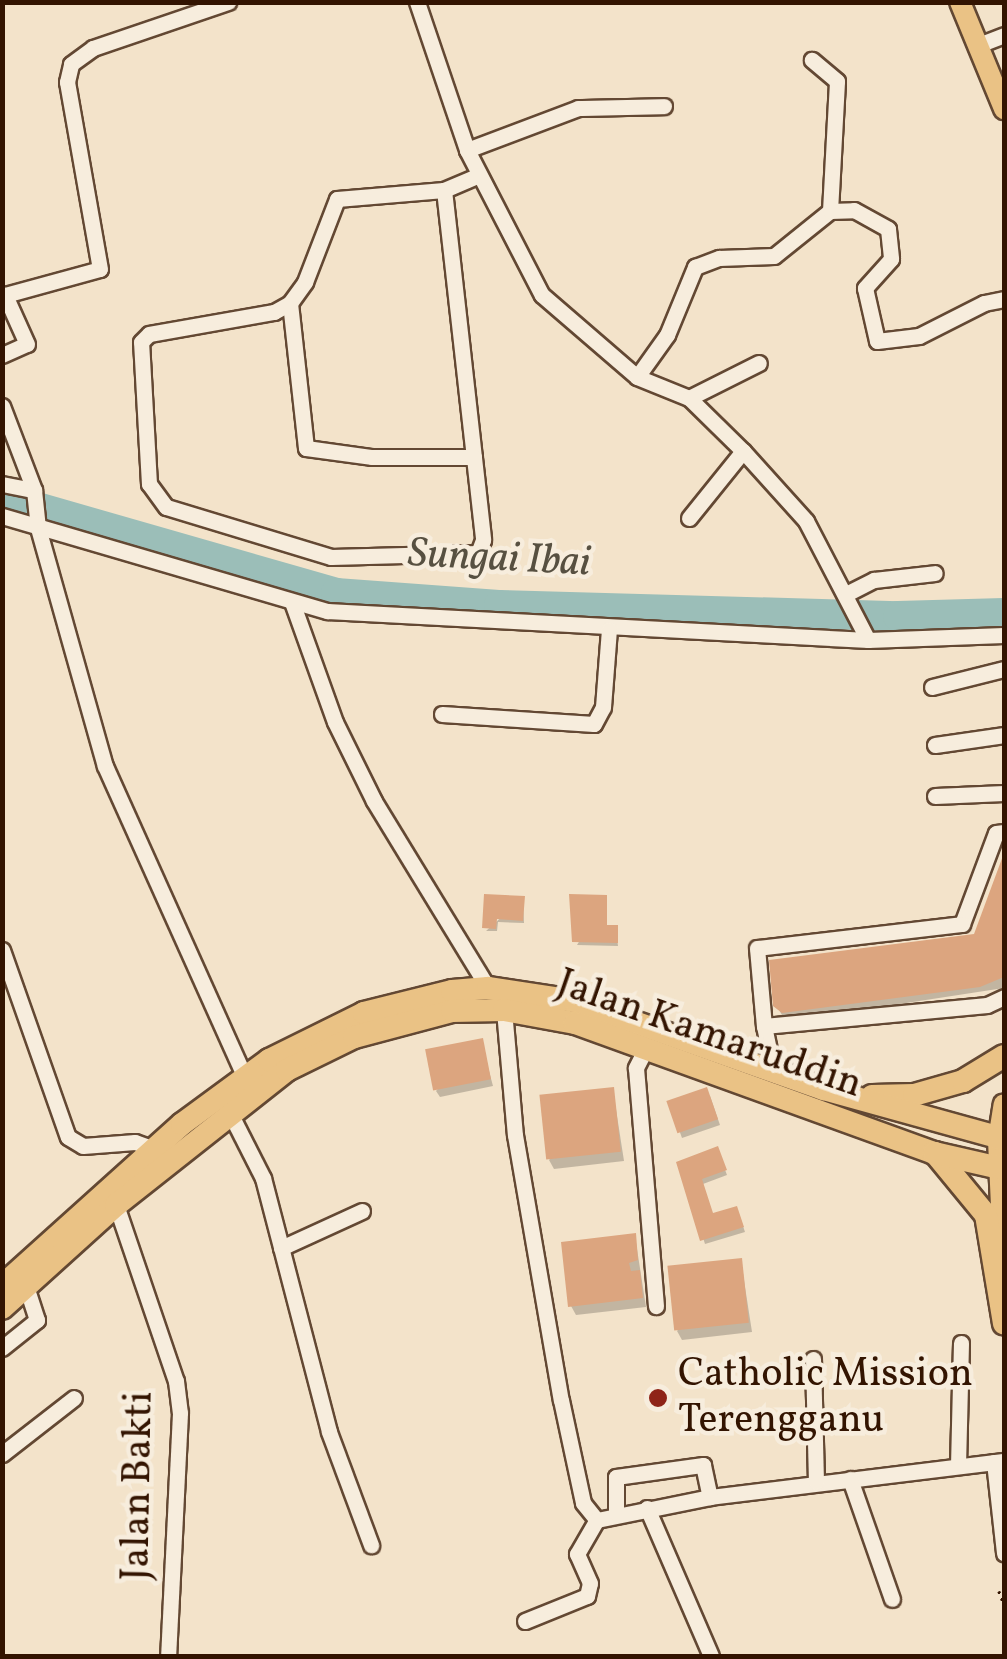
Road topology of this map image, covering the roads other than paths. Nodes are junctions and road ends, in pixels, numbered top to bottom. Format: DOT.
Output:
graph roads {
  1 [pos="228,2"];
  2 [pos="416,2"];
  3 [pos="960,2"];
  4 [pos="1004,35"];
  5 [pos="981,44"];
  6 [pos="812,60"];
  7 [pos="664,106"];
  8 [pos="1004,109"];
  9 [pos="467,150"];
  10 [pos="479,176"];
  11 [pos="444,190"];
  12 [pos="830,211"];
  13 [pos="1004,300"];
  14 [pos="290,303"];
  15 [pos="8,352"];
  16 [pos="759,363"];
  17 [pos="637,377"];
  18 [pos="689,398"];
  19 [pos="2,406"];
  20 [pos="743,451"];
  21 [pos="474,458"];
  22 [pos="2,484"];
  23 [pos="34,491"];
  24 [pos="690,518"];
  25 [pos="4,521"];
  26 [pos="38,528"];
  27 [pos="935,573"];
  28 [pos="848,594"];
  29 [pos="292,602"];
  30 [pos="609,629"];
  31 [pos="1004,635"];
  32 [pos="868,639"];
  33 [pos="1004,669"];
  34 [pos="932,687"];
  35 [pos="442,714"];
  36 [pos="1004,735"];
  37 [pos="935,744"];
  38 [pos="1004,793"];
  39 [pos="936,796"];
  40 [pos="1000,841"];
  41 [pos="2,950"];
  42 [pos="488,988"];
  43 [pos="1004,997"];
  44 [pos="504,1010"];
  45 [pos="764,1026"];
  46 [pos="647,1046"];
  47 [pos="1004,1056"];
  48 [pos="246,1077"];
  49 [pos="797,1079"];
  50 [pos="824,1089"];
  51 [pos="1004,1104"];
  52 [pos="229,1111"];
  53 [pos="1001,1140"];
  54 [pos="154,1150"];
  55 [pos="934,1153"];
  56 [pos="1002,1170"];
  57 [pos="116,1205"];
  58 [pos="362,1210"];
  59 [pos="281,1248"];
  60 [pos="9,1282"];
  61 [pos="1004,1284"];
  62 [pos="656,1306"];
  63 [pos="2,1308"];
  64 [pos="1004,1324"];
  65 [pos="961,1343"];
  66 [pos="2,1348"];
  67 [pos="812,1359"];
  68 [pos="74,1398"];
  69 [pos="2,1454"];
  70 [pos="999,1461"];
  71 [pos="958,1466"];
  72 [pos="850,1478"];
  73 [pos="816,1482"];
  74 [pos="710,1497"];
  75 [pos="647,1508"];
  76 [pos="616,1513"];
  77 [pos="597,1520"];
  78 [pos="371,1545"];
  79 [pos="1004,1552"];
  80 [pos="892,1599"];
  81 [pos="526,1621"];
  82 [pos="168,1656"];
  83 [pos="711,1656"];
  1 -- 15 [label="street"];
  2 -- 9 [label="street"];
  3 -- 5 [label="main road"];
  4 -- 5 [label="street"];
  5 -- 8 [label="main road"];
  6 -- 12 [label="street"];
  7 -- 9 [label="street"];
  9 -- 10 [label="street"];
  10 -- 11 [label="street"];
  10 -- 17 [label="street"];
  11 -- 14 [label="street"];
  11 -- 21 [label="street"];
  12 -- 13 [label="street"];
  12 -- 17 [label="street"];
  14 -- 21 [label="street"];
  14 -- 21 [label="street"];
  16 -- 18 [label="street"];
  17 -- 18 [label="street"];
  18 -- 20 [label="street"];
  19 -- 23 [label="street"];
  20 -- 24 [label="street"];
  20 -- 28 [label="street"];
  22 -- 23 [label="street"];
  23 -- 26 [label="street"];
  25 -- 26 [label="street"];
  26 -- 29 [label="street"];
  26 -- 48 [label="street"];
  27 -- 28 [label="street"];
  28 -- 32 [label="street"];
  29 -- 30 [label="street"];
  29 -- 42 [label="street"];
  30 -- 32 [label="street"];
  30 -- 35 [label="street"];
  31 -- 32 [label="street"];
  33 -- 34 [label="street"];
  36 -- 37 [label="street"];
  38 -- 39 [label="street"];
  40 -- 45 [label="street"];
  41 -- 54 [label="street"];
  42 -- 48 [label="highway, Jalan Kamaruddin"];
  42 -- 49 [label="highway, Jalan Kamaruddin"];
  43 -- 45 [label="street"];
  44 -- 46 [label="highway, Jalan Kamaruddin"];
  44 -- 52 [label="highway, Jalan Kamaruddin"];
  44 -- 77 [label="street"];
  45 -- 49 [label="street"];
  46 -- 55 [label="highway, Jalan Kamaruddin"];
  46 -- 62 [label="street"];
  47 -- 50 [label="highway"];
  48 -- 54 [label="highway, Jalan Kamaruddin"];
  49 -- 50 [label="highway, Jalan Kamaruddin"];
  50 -- 53 [label="highway, Jalan Kamaruddin"];
  51 -- 53 [label="main road"];
  52 -- 57 [label="highway, Jalan Kamaruddin"];
  52 -- 59 [label="street"];
  53 -- 56 [label="main road"];
  54 -- 60 [label="highway, Jalan Kamaruddin"];
  55 -- 56 [label="highway, Jalan Kamaruddin"];
  55 -- 64 [label="highway"];
  56 -- 61 [label="main road"];
  57 -- 60 [label="highway, Jalan Kamaruddin"];
  57 -- 82 [label="street, Jalan Bakti"];
  58 -- 59 [label="street"];
  59 -- 78 [label="street"];
  60 -- 63 [label="highway, Jalan Kamaruddin"];
  60 -- 66 [label="street"];
  65 -- 71 [label="street"];
  67 -- 73 [label="street"];
  68 -- 69 [label="street"];
  70 -- 71 [label="street"];
  70 -- 79 [label="street"];
  71 -- 72 [label="street"];
  72 -- 73 [label="street"];
  72 -- 80 [label="street"];
  73 -- 74 [label="street"];
  74 -- 75 [label="street"];
  74 -- 76 [label="street"];
  75 -- 76 [label="street"];
  75 -- 83 [label="street"];
  76 -- 77 [label="street"];
  77 -- 81 [label="street"];
}
